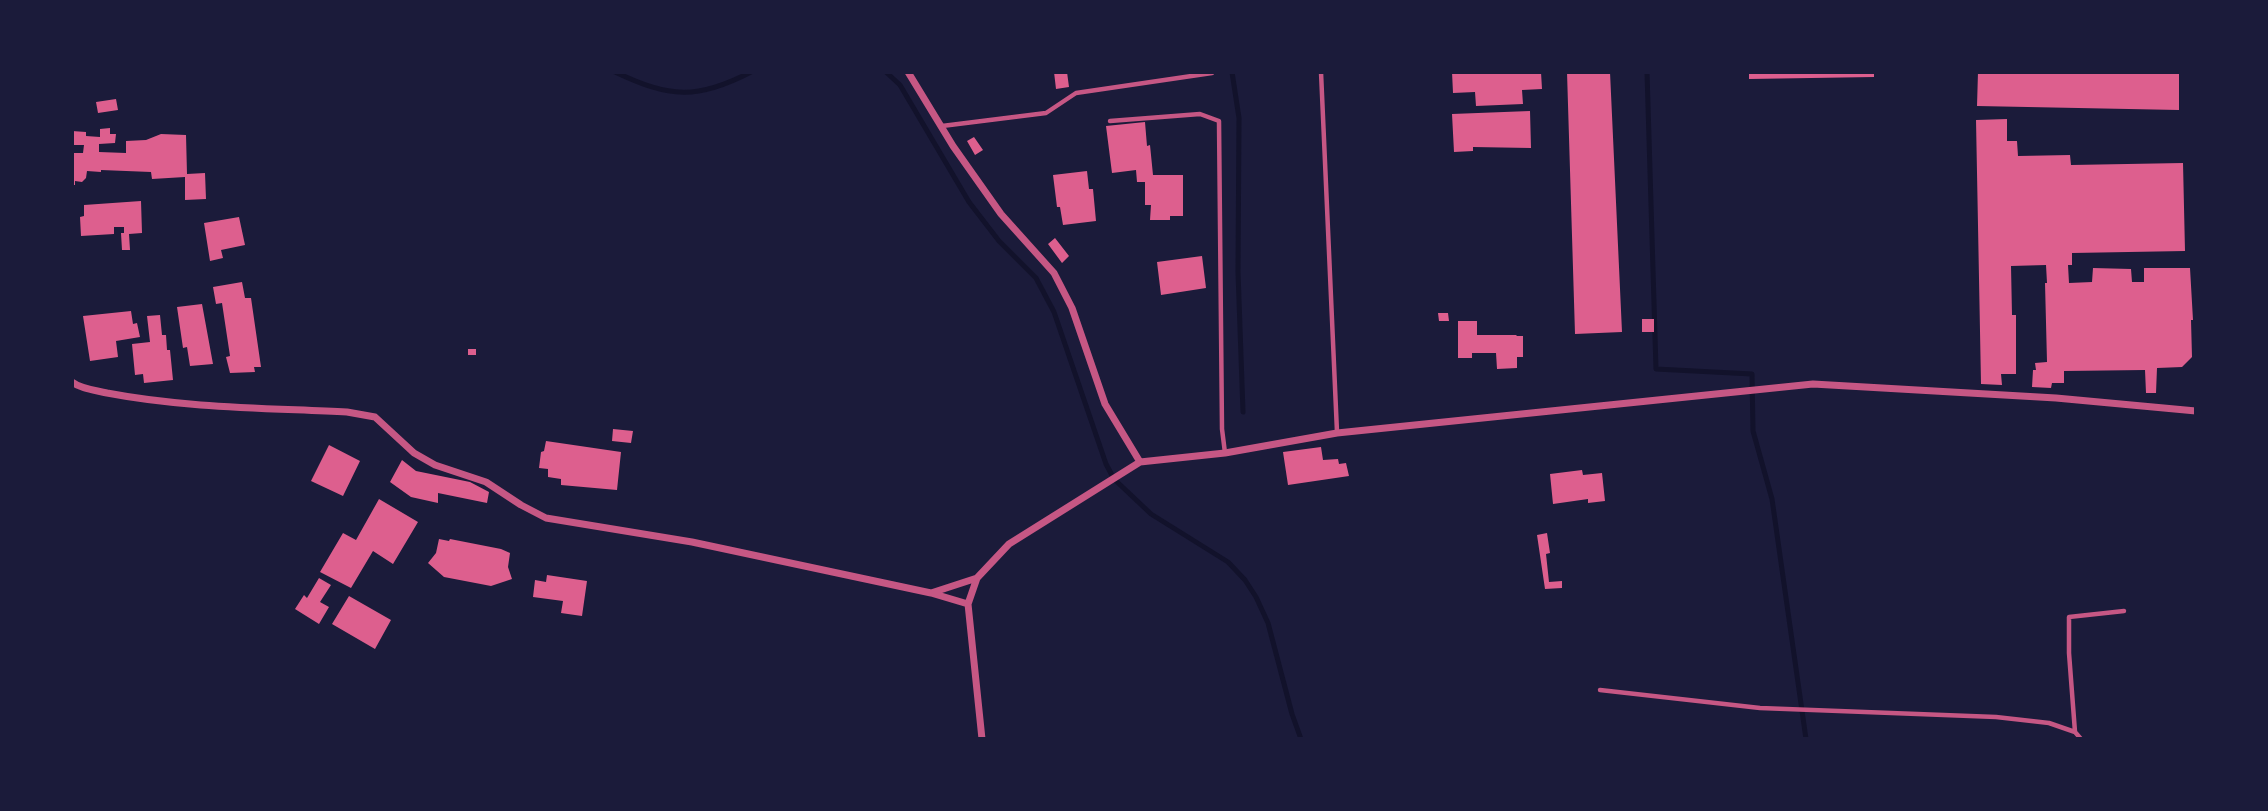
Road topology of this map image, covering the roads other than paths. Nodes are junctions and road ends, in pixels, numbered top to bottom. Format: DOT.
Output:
graph roads {
  1 [pos="908,72"];
  2 [pos="1321,72"];
  3 [pos="1212,73"];
  4 [pos="1110,121"];
  5 [pos="941,126"];
  6 [pos="72,382"];
  7 [pos="2196,411"];
  8 [pos="1337,433"];
  9 [pos="1225,453"];
  10 [pos="1140,462"];
  11 [pos="977,578"];
  12 [pos="931,593"];
  13 [pos="968,604"];
  14 [pos="2124,611"];
  15 [pos="1600,690"];
  16 [pos="2075,732"];
  17 [pos="982,739"];
  18 [pos="2081,739"];
  1 -- 5 [label="street"];
  2 -- 8 [label="lane"];
  3 -- 5 [label="lane"];
  4 -- 9 [label="lane"];
  5 -- 10 [label="street"];
  6 -- 12 [label="street"];
  7 -- 8 [label="street"];
  8 -- 9 [label="street"];
  9 -- 10 [label="street"];
  10 -- 11 [label="street"];
  11 -- 12 [label="street"];
  11 -- 13 [label="street"];
  12 -- 13 [label="street"];
  13 -- 17 [label="street"];
  14 -- 16 [label="lane"];
  15 -- 16 [label="lane"];
  16 -- 18 [label="lane"];
}
